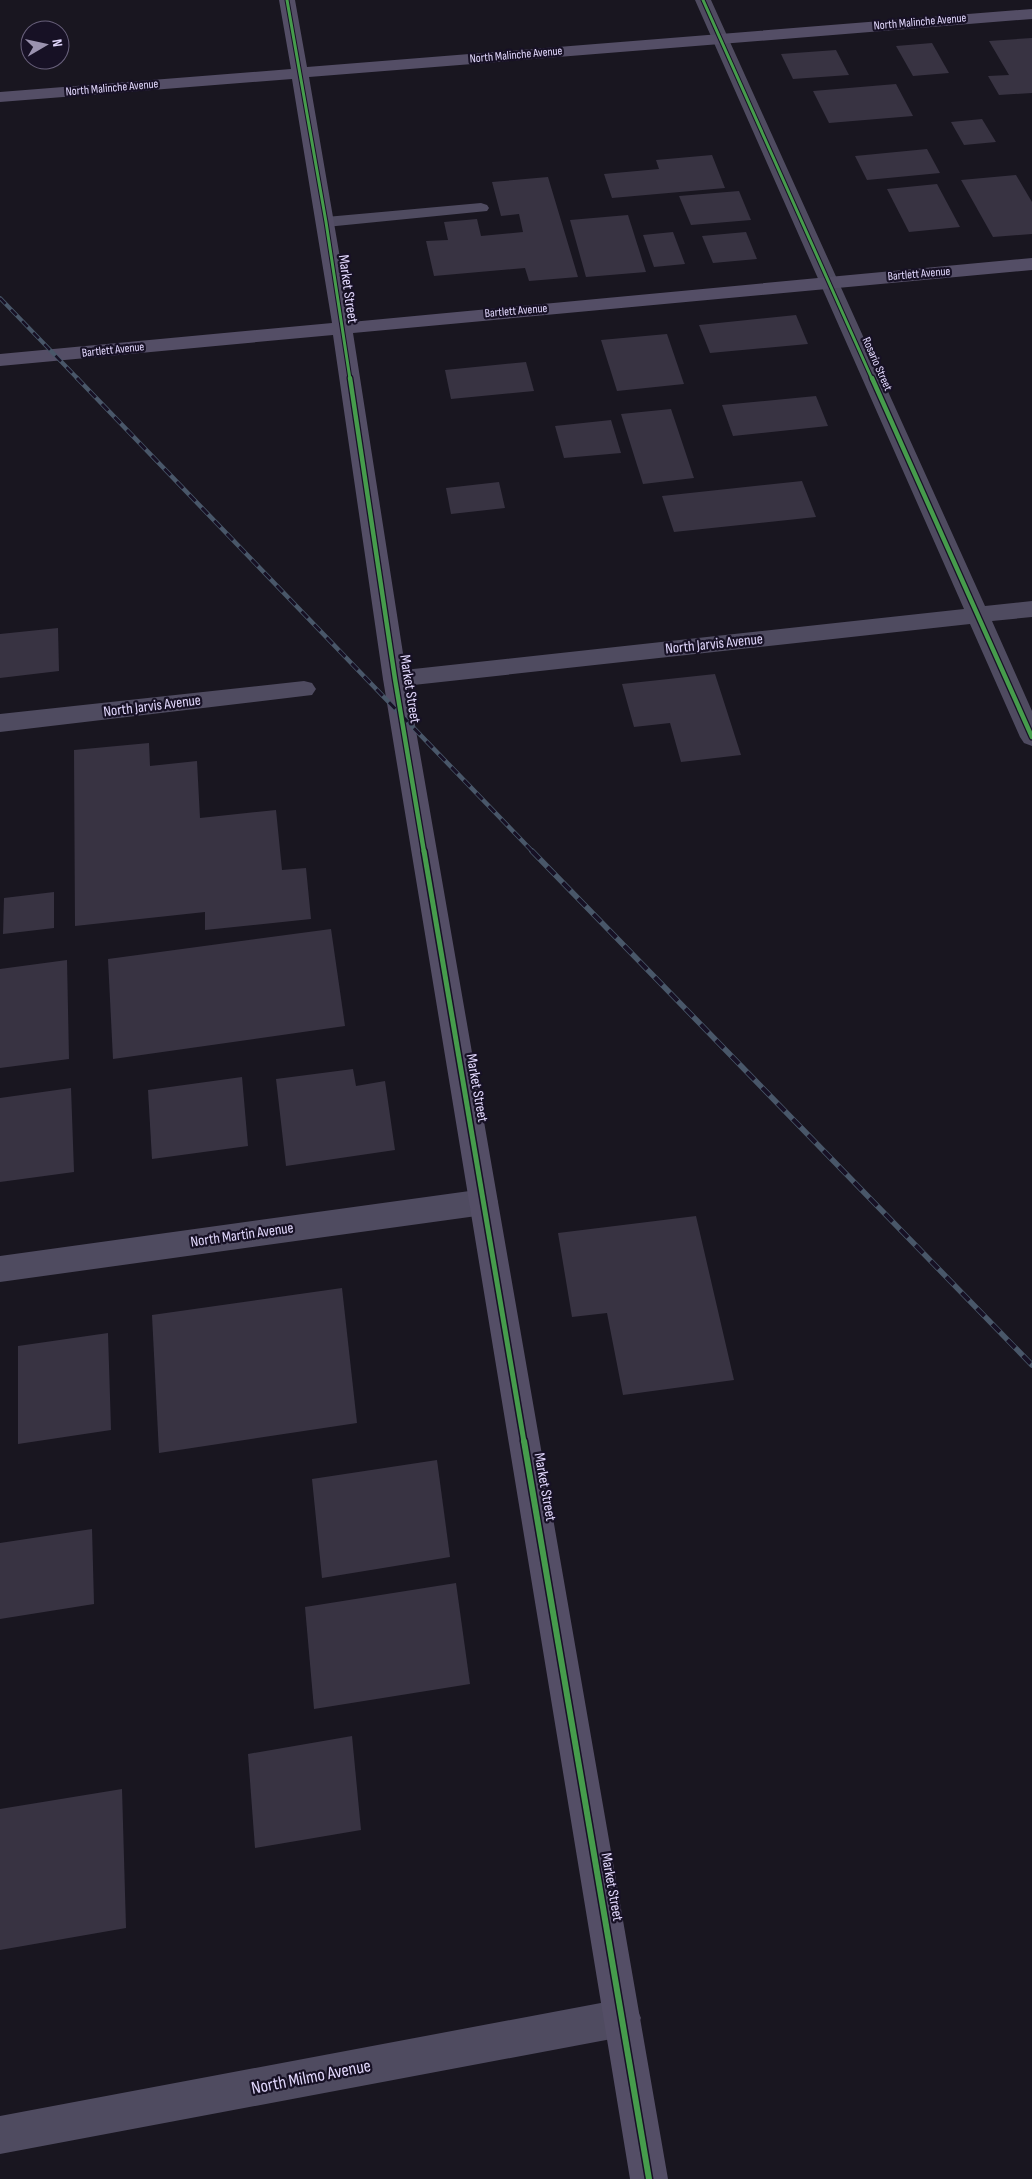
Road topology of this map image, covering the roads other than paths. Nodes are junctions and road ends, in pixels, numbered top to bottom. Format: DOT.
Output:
graph roads {
  1 [pos="287,0"];
  2 [pos="703,0"];
  3 [pos="1032,14"];
  4 [pos="720,38"];
  5 [pos="300,72"];
  6 [pos="0,97"];
  7 [pos="482,208"];
  8 [pos="326,222"];
  9 [pos="1032,264"];
  10 [pos="829,283"];
  11 [pos="341,327"];
  12 [pos="0,360"];
  13 [pos="1032,609"];
  14 [pos="978,615"];
  15 [pos="395,679"];
  16 [pos="304,689"];
  17 [pos="0,724"];
  18 [pos="1032,737"];
  19 [pos="484,1202"];
  20 [pos="0,1269"];
  21 [pos="622,2018"];
  22 [pos="0,2135"];
  23 [pos="649,2179"];
  1 -- 5 [label="main road, Market Street"];
  2 -- 4 [label="street, Rosario Street"];
  3 -- 4 [label="main road, North Malinche Avenue"];
  4 -- 5 [label="main road, North Malinche Avenue"];
  4 -- 10 [label="street, Rosario Street"];
  5 -- 6 [label="main road, North Malinche Avenue"];
  5 -- 8 [label="main road, Market Street"];
  7 -- 8 [label="lane"];
  8 -- 11 [label="main road, Market Street"];
  9 -- 10 [label="main road, Bartlett Avenue"];
  10 -- 11 [label="main road, Bartlett Avenue"];
  10 -- 14 [label="street, Rosario Street"];
  11 -- 12 [label="main road, Bartlett Avenue"];
  11 -- 15 [label="main road, Market Street"];
  13 -- 14 [label="street, North Jarvis Avenue"];
  14 -- 15 [label="street, North Jarvis Avenue"];
  14 -- 18 [label="street, Rosario Street"];
  15 -- 19 [label="main road, Market Street"];
  16 -- 17 [label="street, North Jarvis Avenue"];
  19 -- 20 [label="street, North Martin Avenue"];
  19 -- 21 [label="main road, Market Street"];
  21 -- 22 [label="street, North Milmo Avenue"];
  21 -- 23 [label="main road, Market Street"];
}
